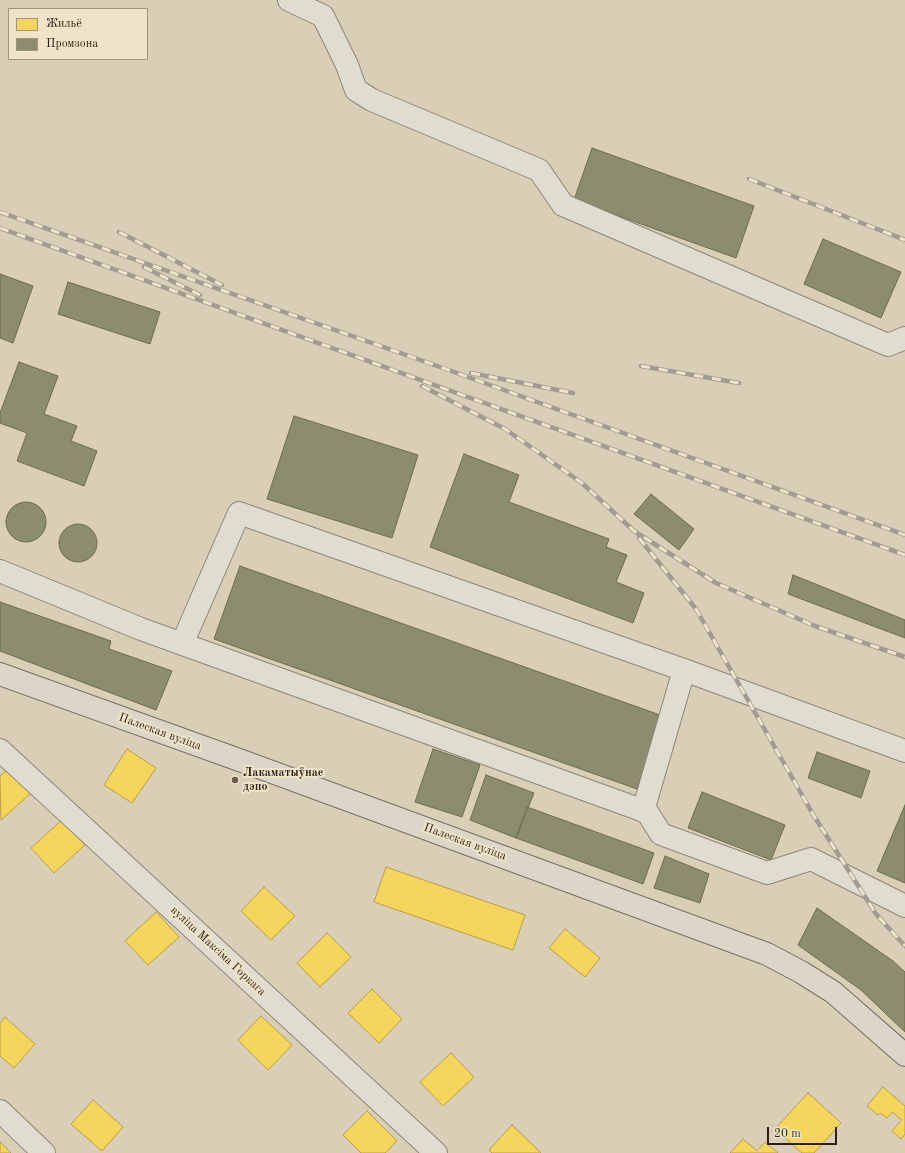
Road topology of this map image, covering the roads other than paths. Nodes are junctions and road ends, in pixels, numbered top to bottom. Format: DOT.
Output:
graph roads {
  1 [pos="289,0"];
  2 [pos="905,338"];
  3 [pos="0,571"];
  4 [pos="182,644"];
  5 [pos="684,670"];
  6 [pos="0,674"];
  7 [pos="0,750"];
  8 [pos="905,751"];
  9 [pos="643,811"];
  10 [pos="905,906"];
  11 [pos="905,1055"];
  12 [pos="0,1111"];
  13 [pos="44,1153"];
  14 [pos="436,1153"];
  1 -- 2 [label="street"];
  3 -- 4 [label="street"];
  4 -- 5 [label="street"];
  4 -- 9 [label="street"];
  5 -- 8 [label="street"];
  5 -- 9 [label="street"];
  6 -- 11 [label="main road, Палеская вуліца"];
  7 -- 14 [label="street, вуліца Максіма Горкага"];
  9 -- 10 [label="street"];
  12 -- 13 [label="street"];
}
